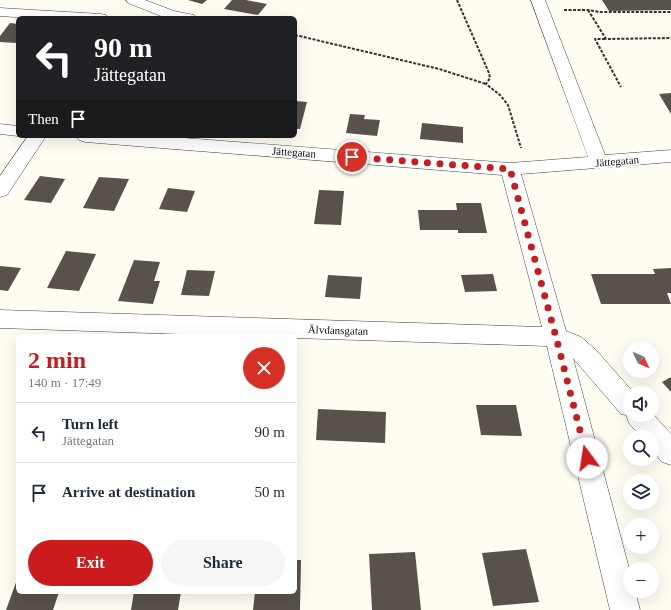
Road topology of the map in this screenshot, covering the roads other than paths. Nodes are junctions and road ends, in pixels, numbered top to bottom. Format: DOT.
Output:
graph roads {
  1 [pos="133,0"];
  2 [pos="541,5"];
  3 [pos="0,12"];
  4 [pos="171,15"];
  5 [pos="67,16"];
  6 [pos="158,16"];
  7 [pos="177,16"];
  8 [pos="0,129"];
  9 [pos="16,131"];
  10 [pos="36,138"];
  11 [pos="111,138"];
  12 [pos="671,156"];
  13 [pos="599,162"];
  14 [pos="510,169"];
  15 [pos="0,190"];
  16 [pos="0,319"];
  17 [pos="556,337"];
  18 [pos="623,398"];
  19 [pos="644,422"];
  20 [pos="671,453"];
  21 [pos="625,610"];
  1 -- 4 [label="street"];
  2 -- 13 [label="street"];
  3 -- 5 [label="street"];
  4 -- 6 [label="street"];
  4 -- 7 [label="street"];
  8 -- 9 [label="street"];
  10 -- 15 [label="street"];
  11 -- 14 [label="street, Jättegatan"];
  12 -- 13 [label="street, Jättegatan"];
  13 -- 14 [label="street, Jättegatan"];
  14 -- 17 [label="street"];
  16 -- 17 [label="street, Älvdansgatan"];
  17 -- 18 [label="street"];
  17 -- 21 [label="street"];
  19 -- 20 [label="street"];
}
